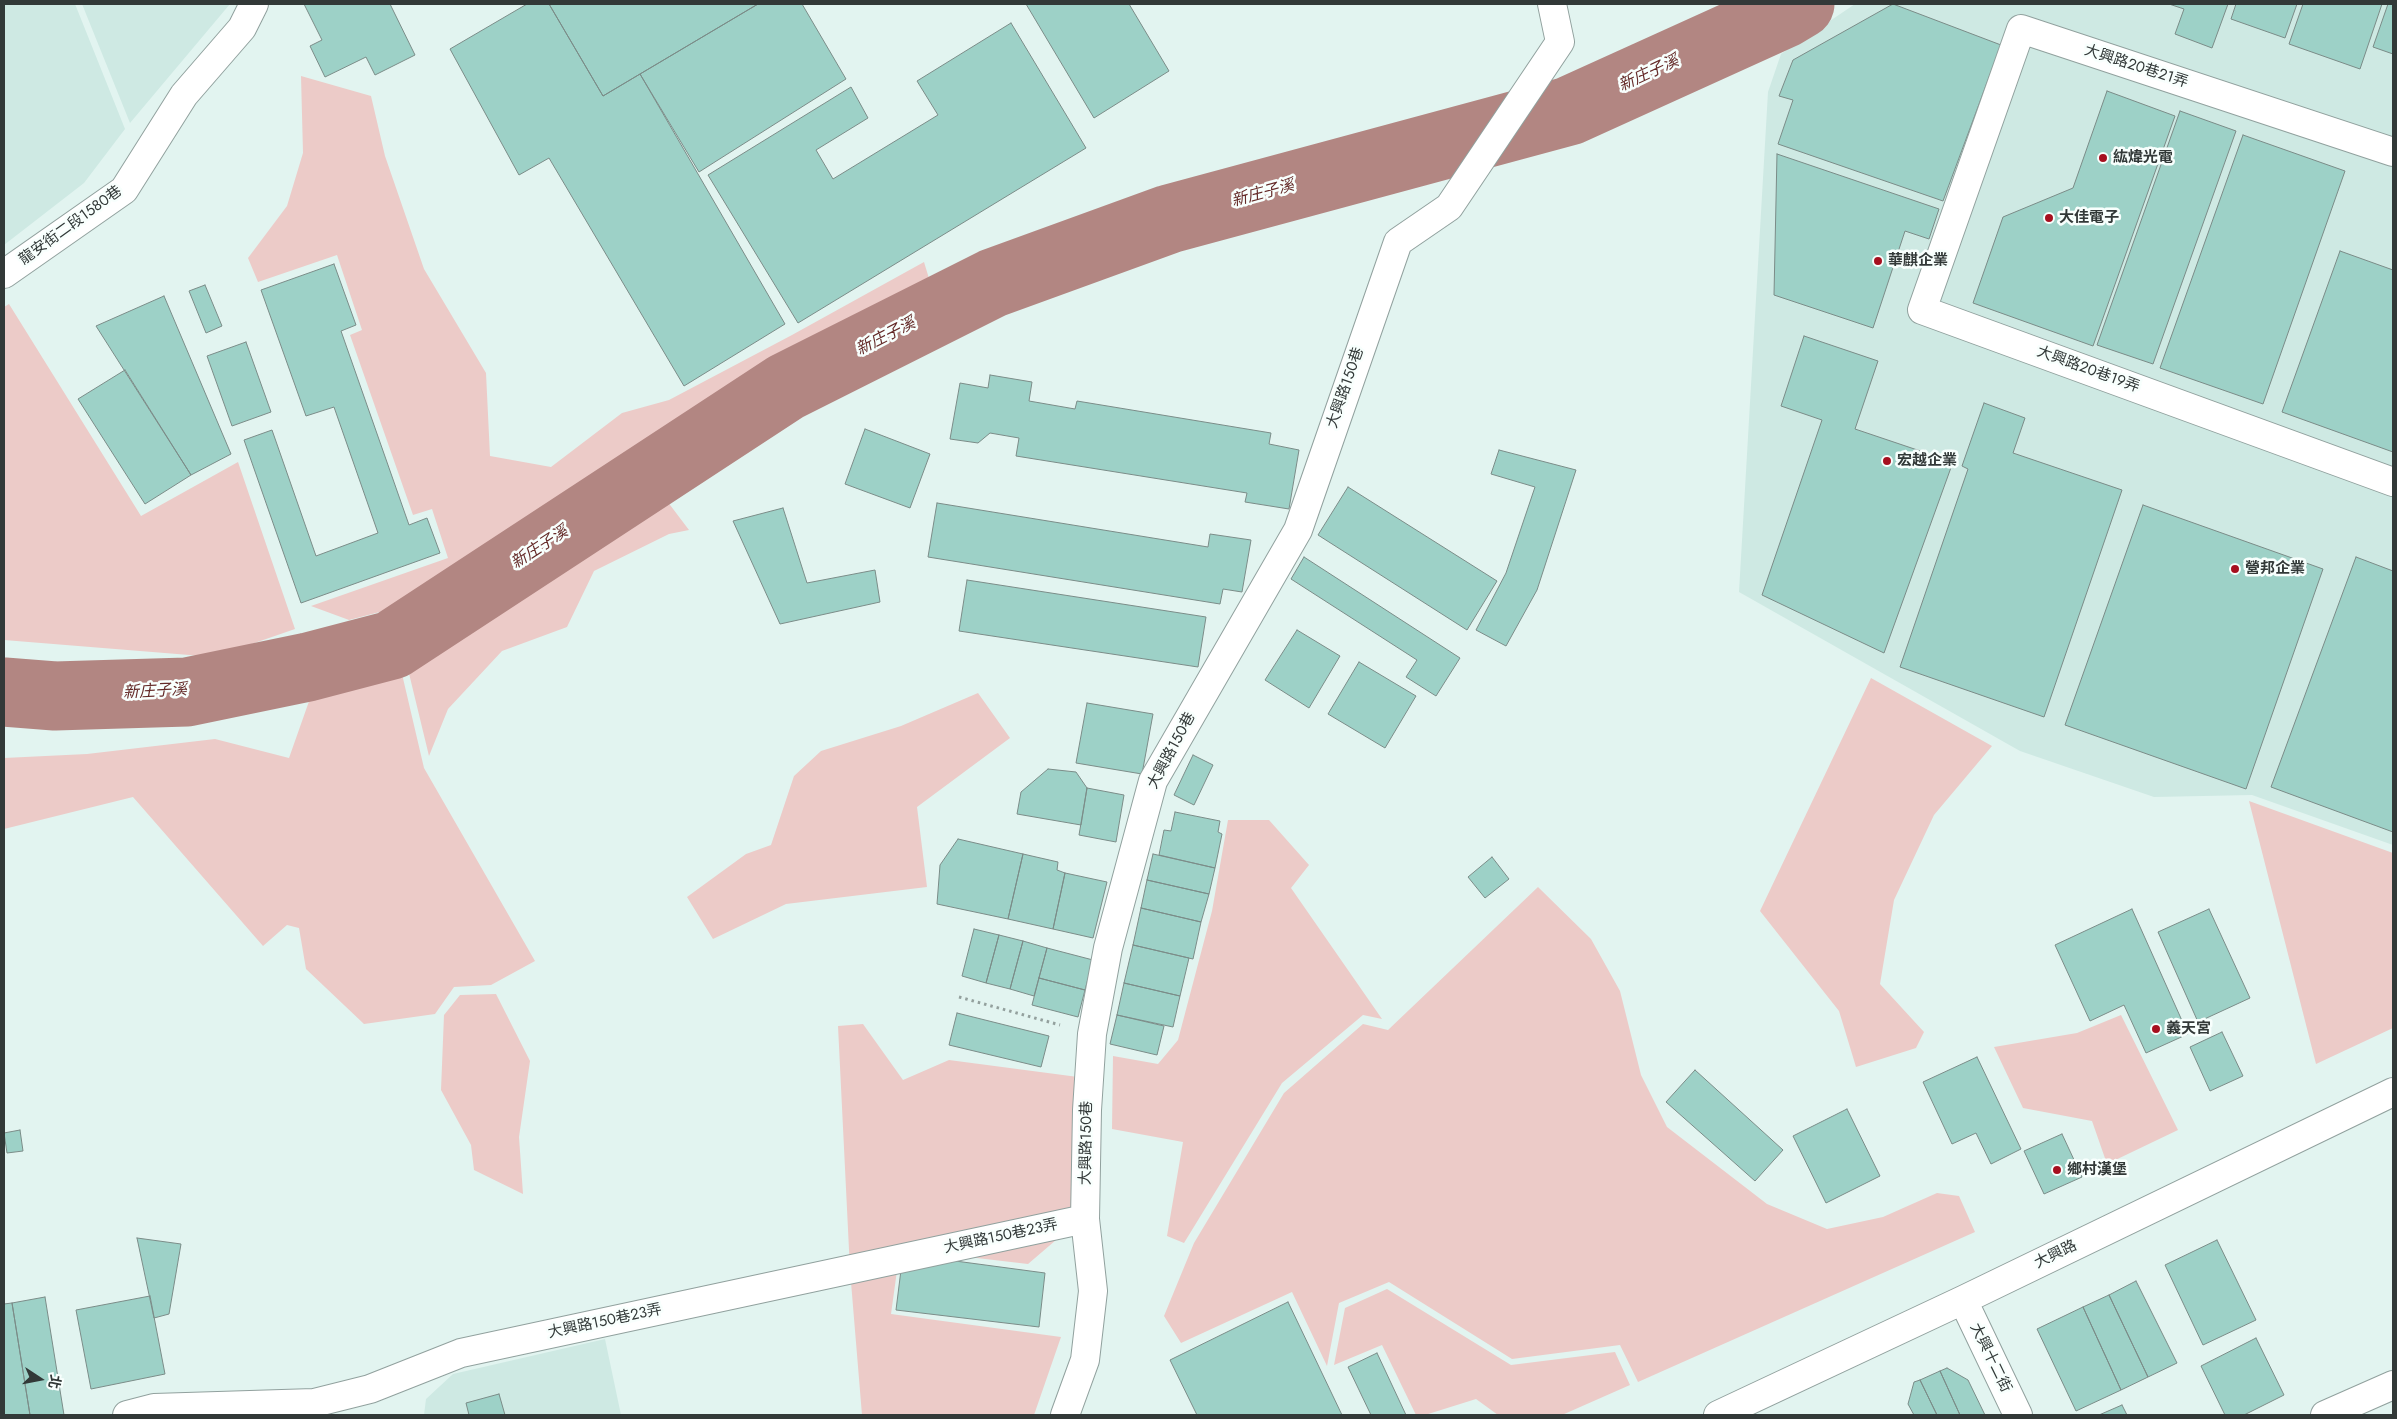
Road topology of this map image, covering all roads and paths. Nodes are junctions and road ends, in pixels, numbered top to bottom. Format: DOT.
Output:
graph roads {
  1 [pos="254,4"];
  2 [pos="1552,4"];
  3 [pos="2393,152"];
  4 [pos="1972,170"];
  5 [pos="4,274"];
  6 [pos="2393,482"];
  7 [pos="958,997"];
  8 [pos="1050,1023"];
  9 [pos="2393,1092"];
  10 [pos="1085,1219"];
  11 [pos="1963,1300"];
  12 [pos="2393,1385"];
  13 [pos="127,1415"];
  14 [pos="1064,1415"];
  15 [pos="1718,1415"];
  16 [pos="2018,1415"];
  17 [pos="2325,1415"];
  1 -- 5 [label="street, 龍安街二段1580巷"];
  2 -- 10 [label="street, 大興路150巷"];
  3 -- 4 [label="street, 大興路20巷21弄"];
  4 -- 6 [label="street, 大興路20巷19弄"];
  7 -- 8 [label="path"];
  9 -- 11 [label="street, 大興路"];
  10 -- 13 [label="street, 大興路150巷23弄"];
  10 -- 14 [label="street, 大興路150巷"];
  11 -- 15 [label="street, 大興路"];
  11 -- 16 [label="street, 大興十二街"];
  12 -- 17 [label="street"];
}
